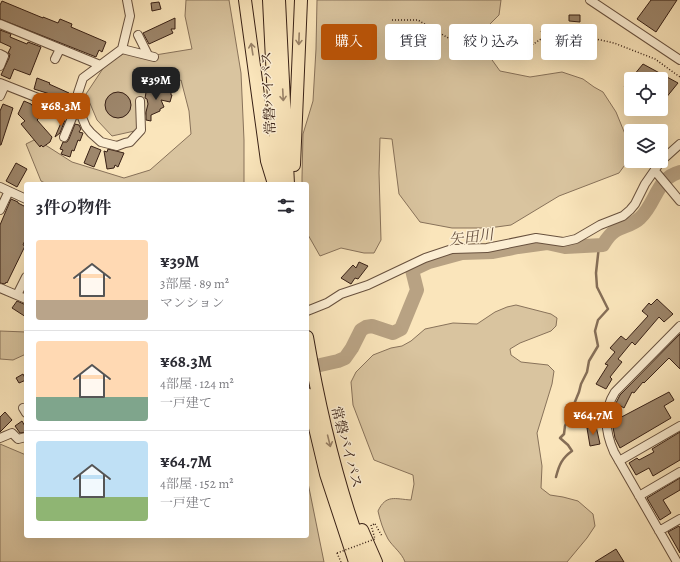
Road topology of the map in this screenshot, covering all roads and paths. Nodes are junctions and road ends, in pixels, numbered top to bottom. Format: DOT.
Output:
graph roads {
  1 [pos="127,0"];
  2 [pos="245,0"];
  3 [pos="269,0"];
  4 [pos="279,0"];
  5 [pos="301,0"];
  6 [pos="590,0"];
  7 [pos="392,20"];
  8 [pos="0,24"];
  9 [pos="138,35"];
  10 [pos="60,49"];
  11 [pos="122,49"];
  12 [pos="0,54"];
  13 [pos="55,59"];
  14 [pos="680,60"];
  15 [pos="100,65"];
  16 [pos="0,66"];
  17 [pos="680,77"];
  18 [pos="3,84"];
  19 [pos="0,96"];
  20 [pos="140,101"];
  21 [pos="78,114"];
  22 [pos="64,137"];
  23 [pos="680,144"];
  24 [pos="668,155"];
  25 [pos="657,168"];
  26 [pos="655,171"];
  27 [pos="273,182"];
  28 [pos="278,182"];
  29 [pos="288,182"];
  30 [pos="295,182"];
  31 [pos="0,187"];
  32 [pos="9,191"];
  33 [pos="24,197"];
  34 [pos="680,201"];
  35 [pos="0,210"];
  36 [pos="24,281"];
  37 [pos="0,288"];
  38 [pos="17,296"];
  39 [pos="24,299"];
  40 [pos="309,310"];
  41 [pos="680,326"];
  42 [pos="309,353"];
  43 [pos="309,398"];
  44 [pos="317,415"];
  45 [pos="680,426"];
  46 [pos="0,438"];
  47 [pos="24,438"];
  48 [pos="619,461"];
  49 [pos="331,471"];
  50 [pos="680,472"];
  51 [pos="639,496"];
  52 [pos="680,519"];
  53 [pos="659,531"];
  54 [pos="382,536"];
  55 [pos="341,562"];
  56 [pos="350,562"];
  57 [pos="355,562"];
  58 [pos="366,562"];
  59 [pos="376,562"];
  60 [pos="677,562"];
  1 -- 11 [label="street"];
  27 -- 2 [label="highway, one-way"];
  3 -- 28 [label="highway, 常磐バイパス"];
  4 -- 29 [label="highway, 常磐バイパス, one-way"];
  5 -- 30 [label="highway, one-way"];
  6 -- 14 [label="street"];
  7 -- 17 [label="path"];
  8 -- 10 [label="street"];
  9 -- 11 [label="street"];
  10 -- 13 [label="street"];
  10 -- 15 [label="street"];
  11 -- 15 [label="street"];
  12 -- 16 [label="street"];
  15 -- 21 [label="street"];
  18 -- 19 [label="street"];
  18 -- 21 [label="street"];
  20 -- 21 [label="street"];
  21 -- 22 [label="street"];
  23 -- 24 [label="street"];
  25 -- 26 [label="street"];
  26 -- 34 [label="street"];
  26 -- 40 [label="street"];
  31 -- 32 [label="street"];
  32 -- 33 [label="street"];
  32 -- 35 [label="street"];
  36 -- 38 [label="street"];
  37 -- 38 [label="street"];
  38 -- 39 [label="street"];
  41 -- 48 [label="street"];
  42 -- 44 [label="highway, 常磐バイパス"];
  43 -- 44 [label="highway, 常磐バイパス"];
  44 -- 49 [label="highway, 常磐バイパス"];
  45 -- 48 [label="street"];
  46 -- 47 [label="street"];
  48 -- 51 [label="street"];
  49 -- 56 [label="highway"];
  49 -- 57 [label="highway, 常磐バイパス"];
  49 -- 58 [label="highway, 常磐バイパス"];
  49 -- 59 [label="highway"];
  50 -- 51 [label="street"];
  51 -- 53 [label="street"];
  52 -- 53 [label="street"];
  53 -- 60 [label="street"];
  54 -- 55 [label="path, bridge"];
}
